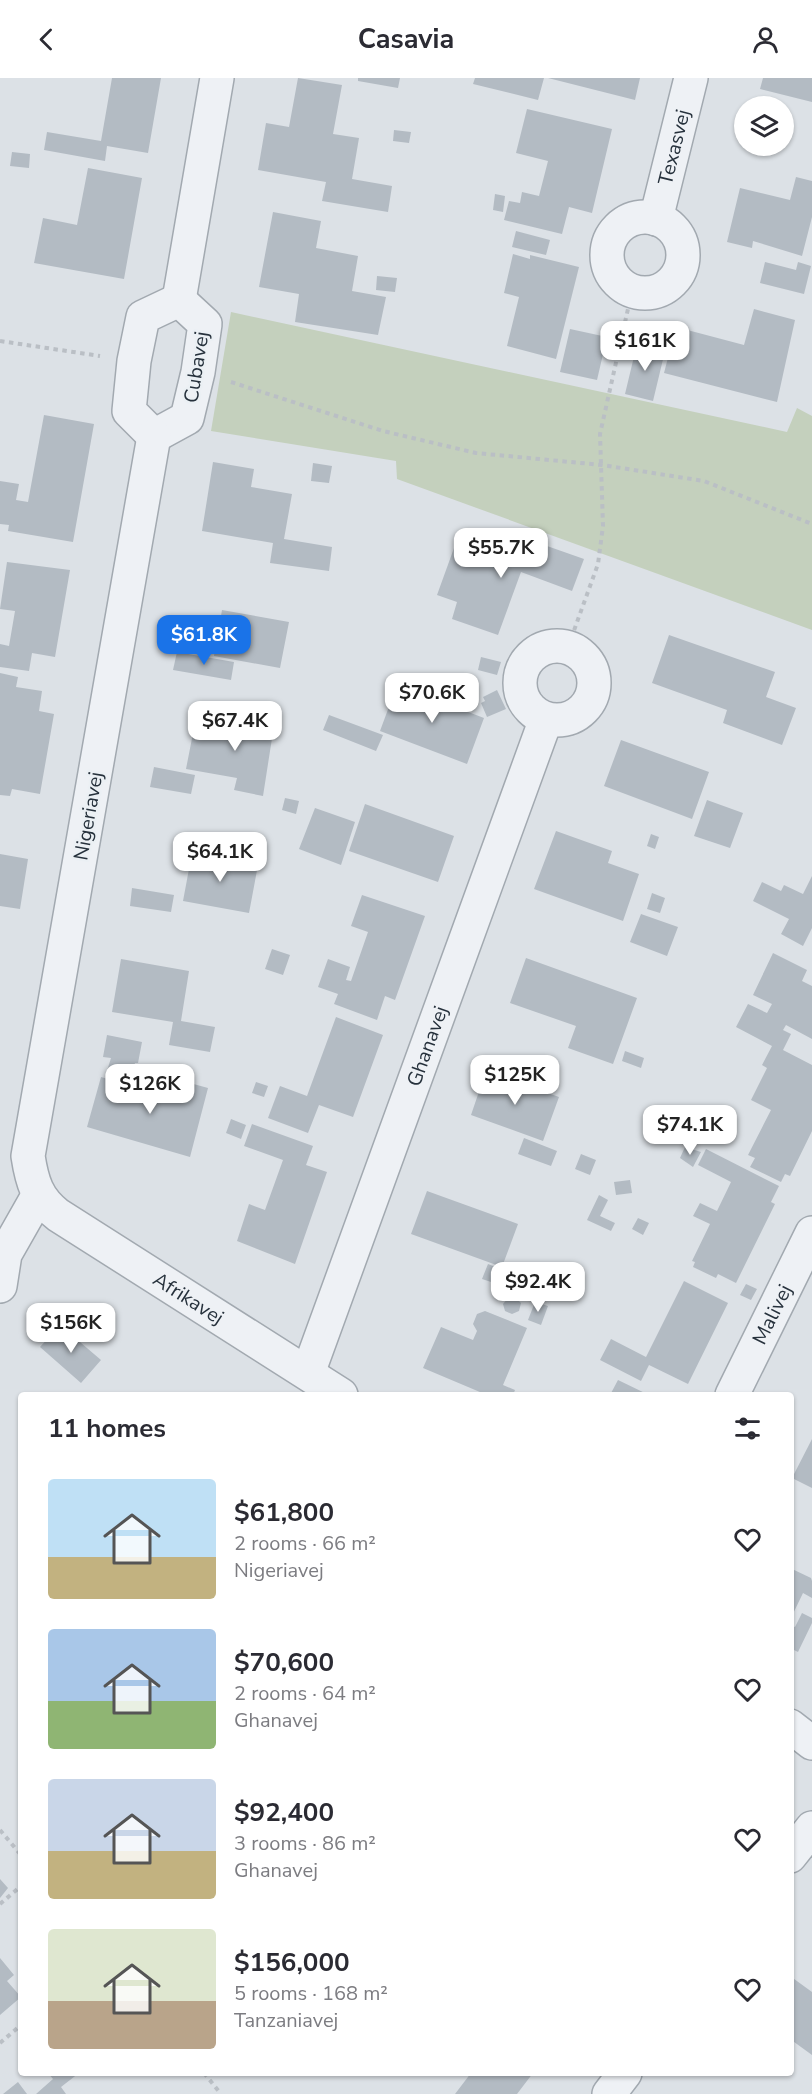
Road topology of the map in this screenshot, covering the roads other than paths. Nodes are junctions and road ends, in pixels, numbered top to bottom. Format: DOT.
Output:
graph roads {
  1 [pos="217,78"];
  2 [pos="691,78"];
  3 [pos="656,219"];
  4 [pos="179,300"];
  5 [pos="154,436"];
  6 [pos="546,719"];
  7 [pos="38,1196"];
  8 [pos="812,1233"];
  9 [pos="0,1286"];
  10 [pos="308,1373"];
  11 [pos="336,1392"];
  12 [pos="733,1392"];
  13 [pos="794,1729"];
  14 [pos="812,1743"];
  15 [pos="812,1828"];
  16 [pos="794,1851"];
  17 [pos="623,2076"];
  18 [pos="609,2094"];
  1 -- 4 [label="street"];
  2 -- 3 [label="street, Texasvej"];
  3 -- 3 [label="street"];
  4 -- 5 [label="street, Cubavej"];
  4 -- 5 [label="street"];
  5 -- 7 [label="street, Nigeriavej"];
  6 -- 6 [label="street"];
  6 -- 10 [label="street, Ghanavej"];
  7 -- 9 [label="street"];
  7 -- 10 [label="street, Afrikavej"];
  8 -- 12 [label="street, Malivej"];
  10 -- 11 [label="street, Afrikavej"];
  13 -- 14 [label="street"];
  15 -- 16 [label="street"];
  17 -- 18 [label="street"];
}
